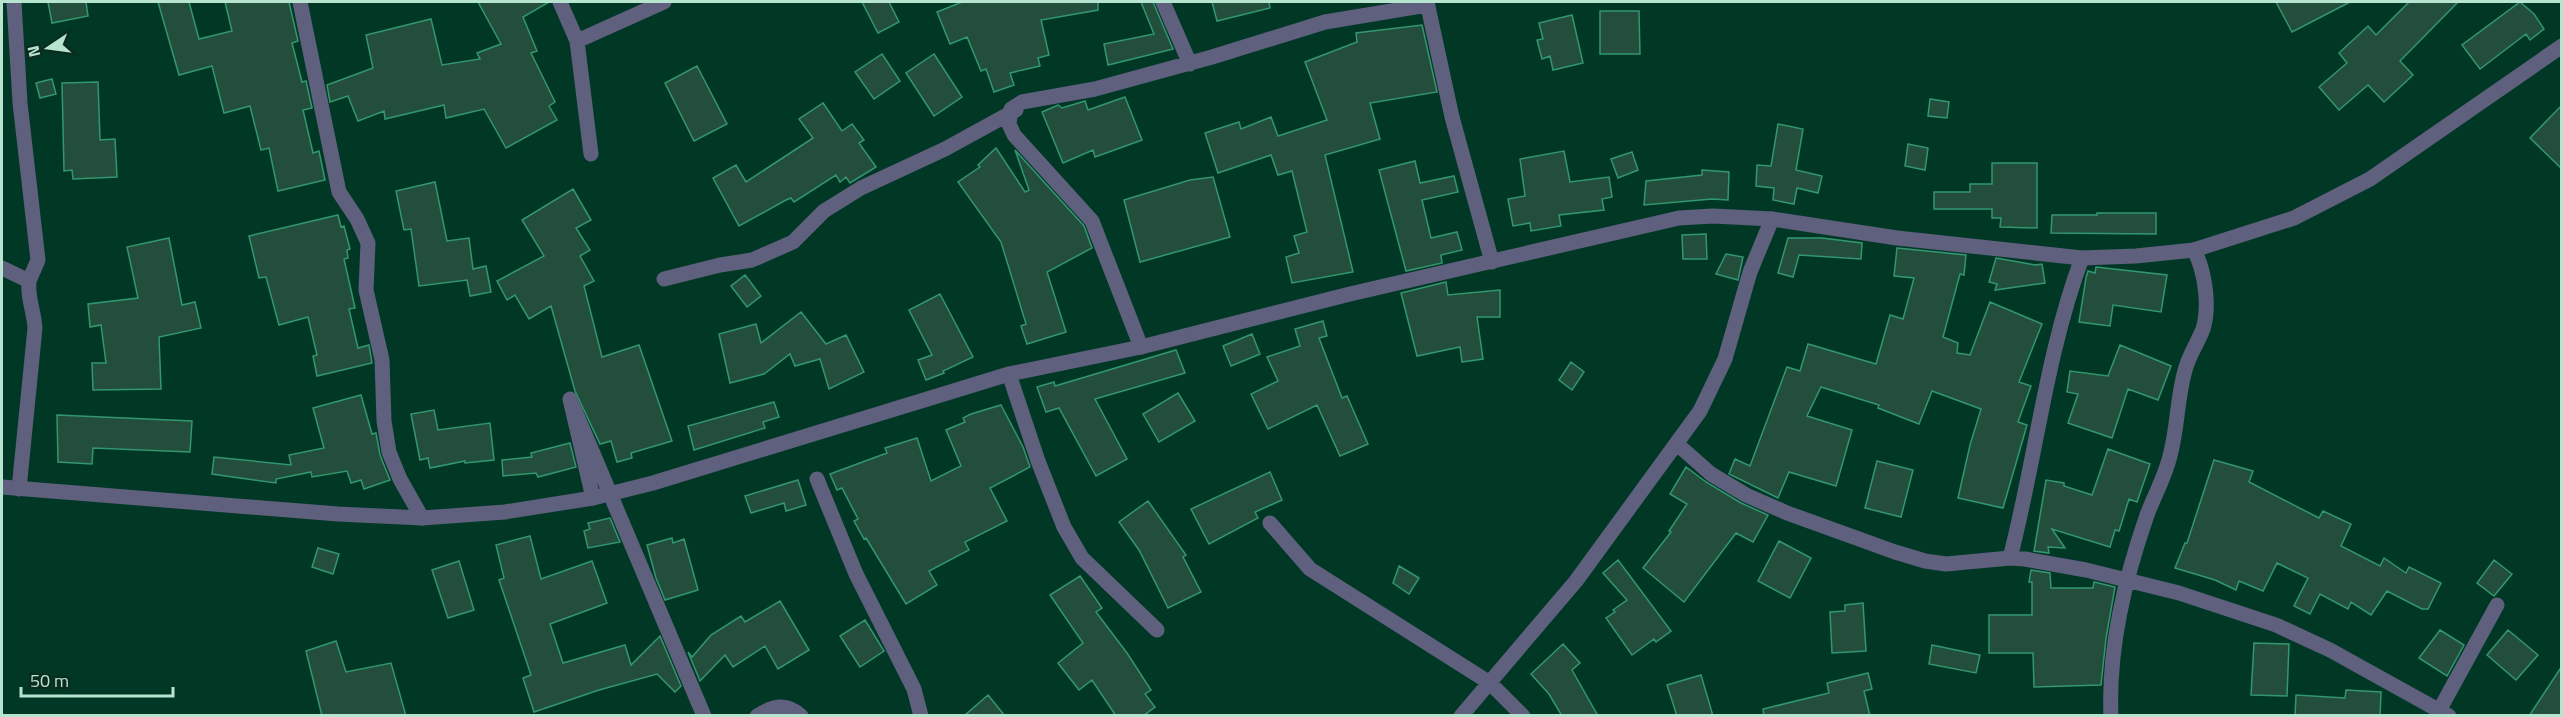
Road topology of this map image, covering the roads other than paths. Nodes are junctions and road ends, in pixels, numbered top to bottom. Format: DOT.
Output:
graph roads {
  1 [pos="14,2"];
  2 [pos="300,2"];
  3 [pos="560,2"];
  4 [pos="664,2"];
  5 [pos="1163,2"];
  6 [pos="1427,3"];
  7 [pos="577,41"];
  8 [pos="2562,46"];
  9 [pos="1190,64"];
  10 [pos="1023,106"];
  11 [pos="591,154"];
  12 [pos="1772,219"];
  13 [pos="2193,250"];
  14 [pos="2082,258"];
  15 [pos="1492,262"];
  16 [pos="2,268"];
  17 [pos="664,279"];
  18 [pos="29,281"];
  19 [pos="1141,347"];
  20 [pos="1009,374"];
  21 [pos="1677,444"];
  22 [pos="817,479"];
  23 [pos="2,487"];
  24 [pos="19,489"];
  25 [pos="593,498"];
  26 [pos="422,518"];
  27 [pos="1270,523"];
  28 [pos="2010,558"];
  29 [pos="2129,580"];
  30 [pos="2497,605"];
  31 [pos="1157,630"];
  32 [pos="1490,683"];
  33 [pos="2444,712"];
  34 [pos="704,716"];
  35 [pos="757,716"];
  36 [pos="801,716"];
  37 [pos="921,716"];
  38 [pos="1461,716"];
  39 [pos="1523,716"];
  40 [pos="2110,716"];
  1 -- 18 [label="street"];
  2 -- 26 [label="street"];
  3 -- 7 [label="street"];
  4 -- 7 [label="street"];
  5 -- 9 [label="street"];
  6 -- 9 [label="street"];
  6 -- 15 [label="street"];
  7 -- 11 [label="street"];
  8 -- 13 [label="street"];
  9 -- 19 [label="street"];
  10 -- 17 [label="street"];
  12 -- 14 [label="street"];
  12 -- 15 [label="street"];
  12 -- 21 [label="street"];
  13 -- 14 [label="street"];
  13 -- 29 [label="street"];
  14 -- 28 [label="street"];
  15 -- 19 [label="street"];
  16 -- 18 [label="street"];
  18 -- 24 [label="street"];
  19 -- 20 [label="street"];
  20 -- 25 [label="street"];
  20 -- 31 [label="street"];
  21 -- 28 [label="street"];
  21 -- 32 [label="street"];
  22 -- 37 [label="street"];
  23 -- 24 [label="street"];
  24 -- 26 [label="street"];
  25 -- 26 [label="street"];
  25 -- 34 [label="street"];
  27 -- 32 [label="street"];
  28 -- 29 [label="street"];
  29 -- 33 [label="street"];
  29 -- 40 [label="street"];
  30 -- 33 [label="street"];
  32 -- 38 [label="street"];
  32 -- 39 [label="street"];
  35 -- 36 [label="street"];
}
